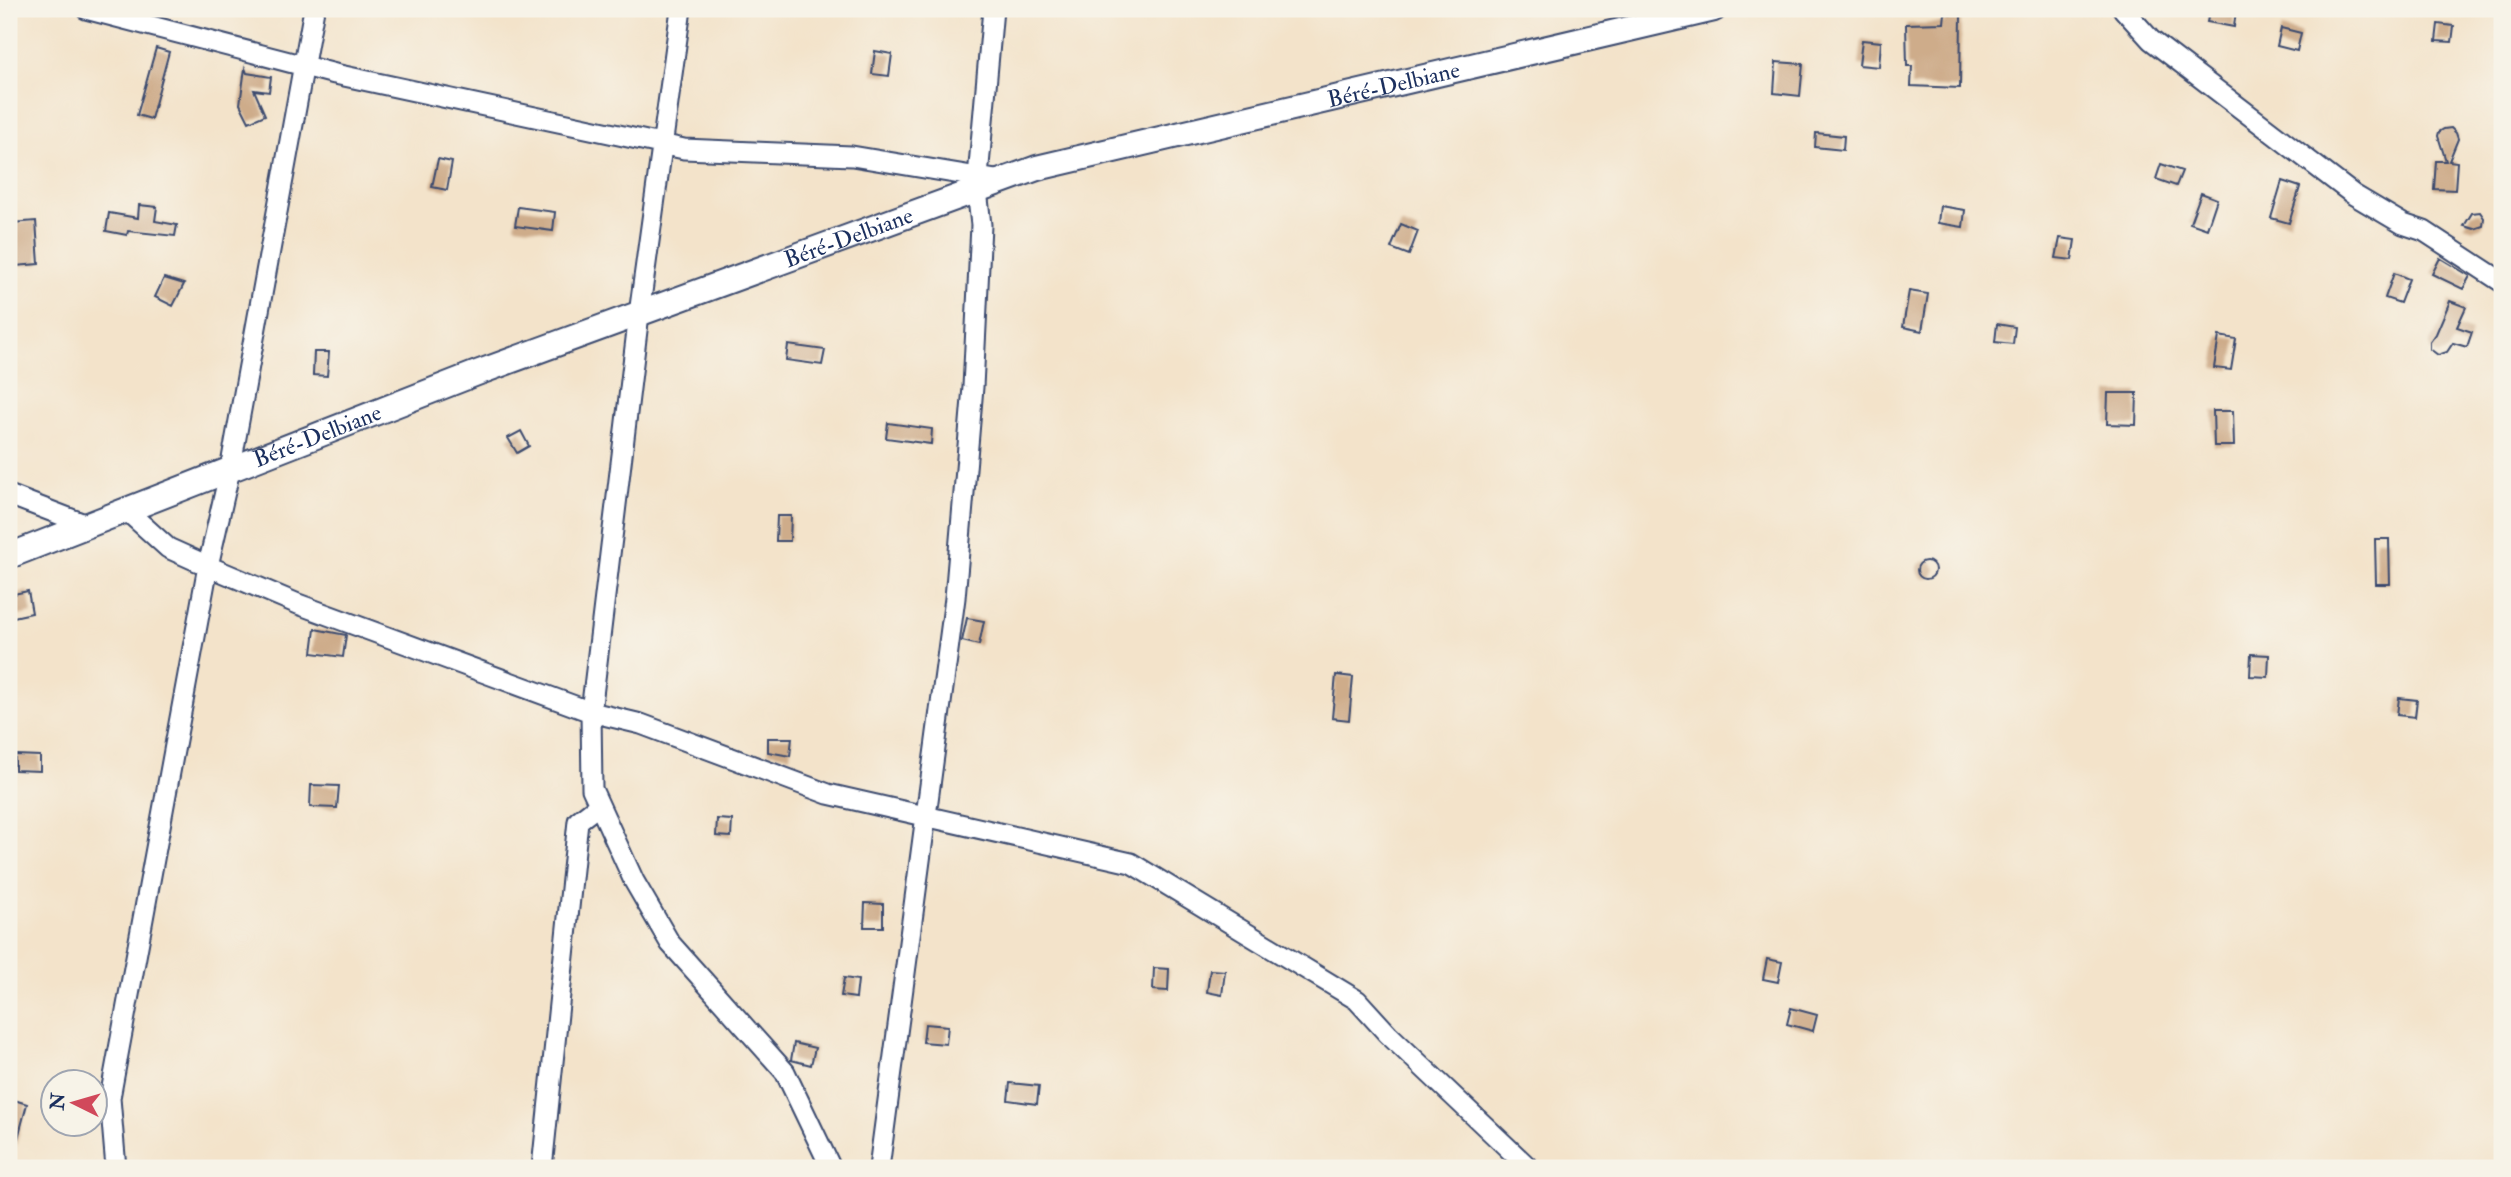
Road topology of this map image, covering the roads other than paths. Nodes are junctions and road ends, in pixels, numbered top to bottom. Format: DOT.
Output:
graph roads {
  1 [pos="86,9"];
  2 [pos="314,9"];
  3 [pos="681,9"];
  4 [pos="993,9"];
  5 [pos="1714,9"];
  6 [pos="2123,9"];
  7 [pos="303,66"];
  8 [pos="662,144"];
  9 [pos="978,183"];
  10 [pos="2502,282"];
  11 [pos="639,314"];
  12 [pos="230,470"];
  13 [pos="9,495"];
  14 [pos="126,510"];
  15 [pos="87,525"];
  16 [pos="9,556"];
  17 [pos="208,566"];
  18 [pos="591,712"];
  19 [pos="599,805"];
  20 [pos="928,817"];
  21 [pos="116,1168"];
  22 [pos="542,1168"];
  23 [pos="831,1168"];
  24 [pos="879,1168"];
  25 [pos="1528,1168"];
  1 -- 7 [label="street"];
  2 -- 7 [label="street"];
  3 -- 8 [label="street"];
  4 -- 9 [label="street"];
  5 -- 9 [label="street, Béré-Delbiane"];
  6 -- 10 [label="street"];
  7 -- 8 [label="street"];
  7 -- 12 [label="street"];
  8 -- 9 [label="street"];
  8 -- 11 [label="street"];
  9 -- 11 [label="street, Béré-Delbiane"];
  9 -- 20 [label="street"];
  11 -- 12 [label="street, Béré-Delbiane"];
  11 -- 18 [label="street"];
  12 -- 14 [label="street, Béré-Delbiane"];
  12 -- 17 [label="street"];
  13 -- 15 [label="street"];
  14 -- 15 [label="street, Béré-Delbiane"];
  14 -- 17 [label="street"];
  15 -- 16 [label="street, Béré-Delbiane"];
  17 -- 18 [label="street"];
  17 -- 21 [label="street"];
  18 -- 19 [label="street"];
  18 -- 20 [label="street"];
  19 -- 22 [label="street"];
  19 -- 23 [label="street"];
  20 -- 24 [label="street"];
  20 -- 25 [label="street"];
}
